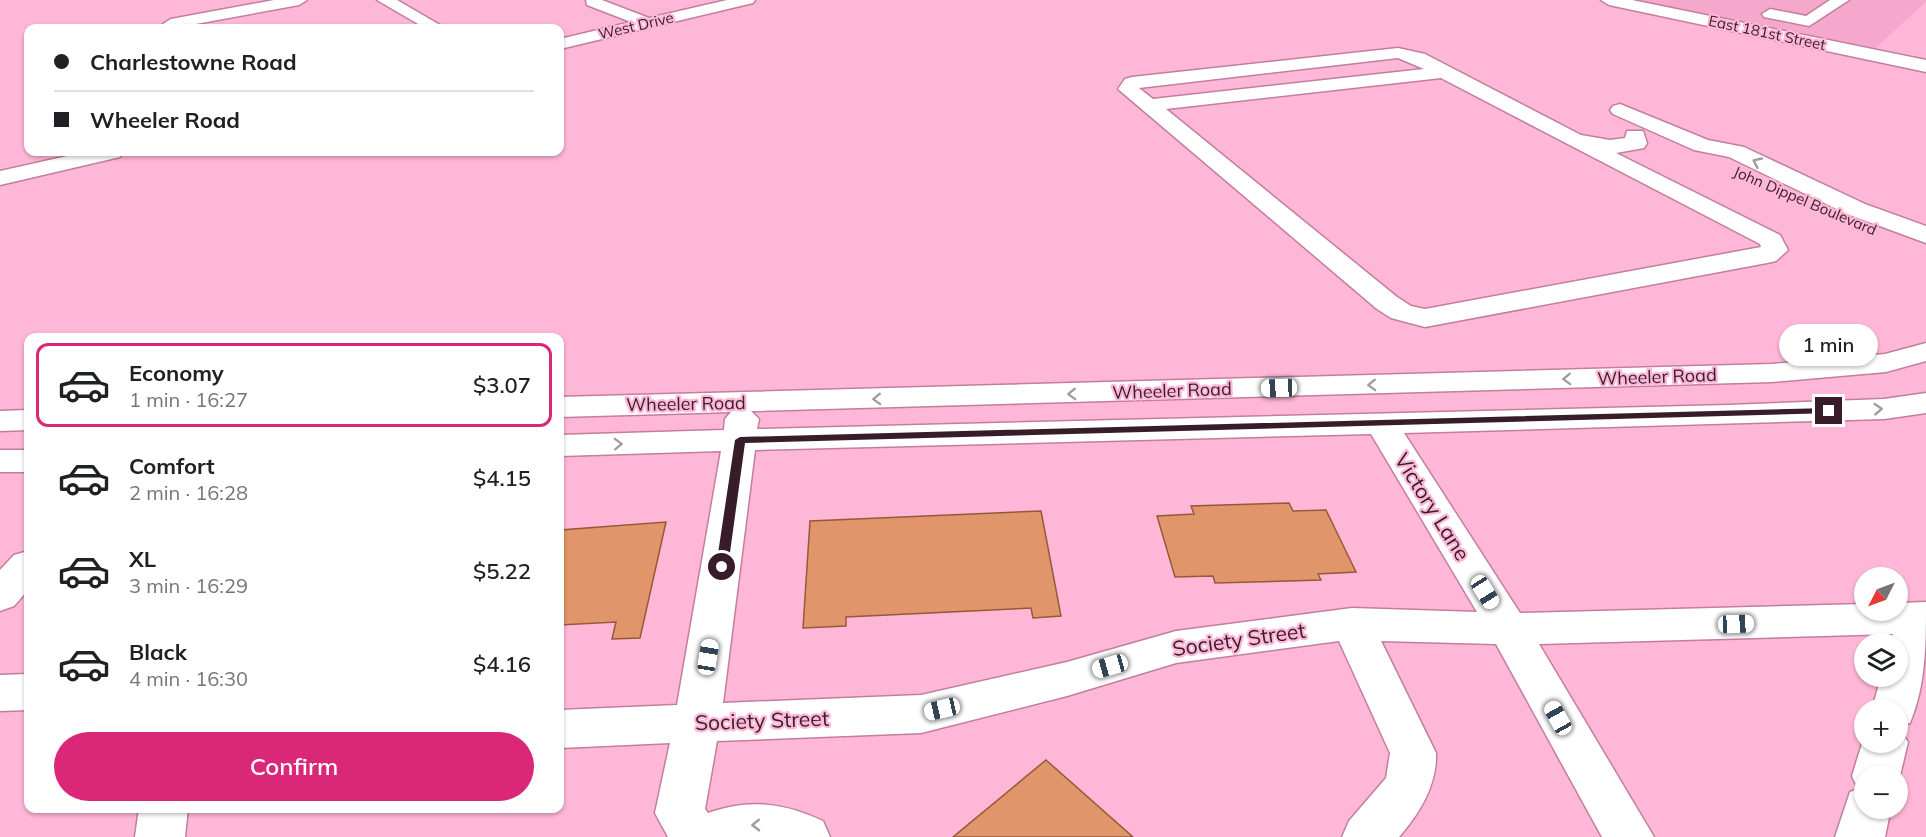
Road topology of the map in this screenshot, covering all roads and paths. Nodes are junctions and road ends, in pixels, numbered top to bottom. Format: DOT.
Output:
graph roads {
  1 [pos="299,0"];
  2 [pos="412,0"];
  3 [pos="747,0"];
  4 [pos="1609,0"];
  5 [pos="1701,0"];
  6 [pos="1841,0"];
  7 [pos="389,2"];
  8 [pos="593,2"];
  9 [pos="1750,10"];
  10 [pos="1677,14"];
  11 [pos="647,23"];
  12 [pos="171,24"];
  13 [pos="428,24"];
  14 [pos="564,43"];
  15 [pos="1926,66"];
  16 [pos="1620,110"];
  17 [pos="1668,131"];
  18 [pos="1582,141"];
  19 [pos="1702,145"];
  20 [pos="95,156"];
  21 [pos="0,178"];
  22 [pos="1926,235"];
  23 [pos="1926,251"];
  24 [pos="1926,352"];
  25 [pos="1926,403"];
  26 [pos="564,407"];
  27 [pos="24,420"];
  28 [pos="0,421"];
  29 [pos="742,421"];
  30 [pos="1382,424"];
  31 [pos="564,444"];
  32 [pos="0,461"];
  33 [pos="24,461"];
  34 [pos="24,569"];
  35 [pos="0,596"];
  36 [pos="1922,619"];
  37 [pos="1352,624"];
  38 [pos="1508,629"];
  39 [pos="24,692"];
  40 [pos="0,693"];
  41 [pos="1897,699"];
  42 [pos="698,724"];
  43 [pos="564,729"];
  44 [pos="163,813"];
  45 [pos="1864,819"];
  46 [pos="160,837"];
  47 [pos="696,837"];
  48 [pos="708,837"];
  49 [pos="805,837"];
  50 [pos="1367,837"];
  51 [pos="1629,837"];
  52 [pos="1860,837"];
  1 -- 12 [label="street"];
  2 -- 7 [label="street"];
  3 -- 11 [label="street, West Drive"];
  4 -- 10 [label="street, East 181st Street"];
  5 -- 10 [label="street"];
  6 -- 9 [label="street"];
  7 -- 13 [label="street"];
  8 -- 11 [label="street"];
  10 -- 15 [label="street, East 181st Street"];
  11 -- 14 [label="street, West Drive"];
  16 -- 17 [label="street, John Dippel Boulevard"];
  17 -- 18 [label="street"];
  17 -- 19 [label="street, John Dippel Boulevard"];
  18 -- 18 [label="street"];
  22 -- 19 [label="street, John Dippel Boulevard, one-way"];
  19 -- 23 [label="street, John Dippel Boulevard"];
  20 -- 21 [label="street"];
  24 -- 29 [label="street, Wheeler Road, one-way"];
  30 -- 25 [label="street, Wheeler Road, one-way"];
  26 -- 29 [label="street, Wheeler Road"];
  27 -- 28 [label="street"];
  29 -- 30 [label="street, Wheeler Road"];
  31 -- 29 [label="street, Wheeler Road, one-way"];
  29 -- 42 [label="street"];
  30 -- 38 [label="street, Victory Lane"];
  32 -- 33 [label="street"];
  34 -- 35 [label="street"];
  36 -- 38 [label="street, Society Street"];
  36 -- 41 [label="street"];
  37 -- 38 [label="street, Society Street"];
  37 -- 42 [label="street, Society Street"];
  37 -- 50 [label="street"];
  38 -- 51 [label="street, Victory Lane"];
  39 -- 40 [label="street"];
  42 -- 43 [label="street, Society Street"];
  42 -- 47 [label="street"];
  44 -- 46 [label="street"];
  45 -- 52 [label="street"];
  49 -- 48 [label="street, one-way"];
}
